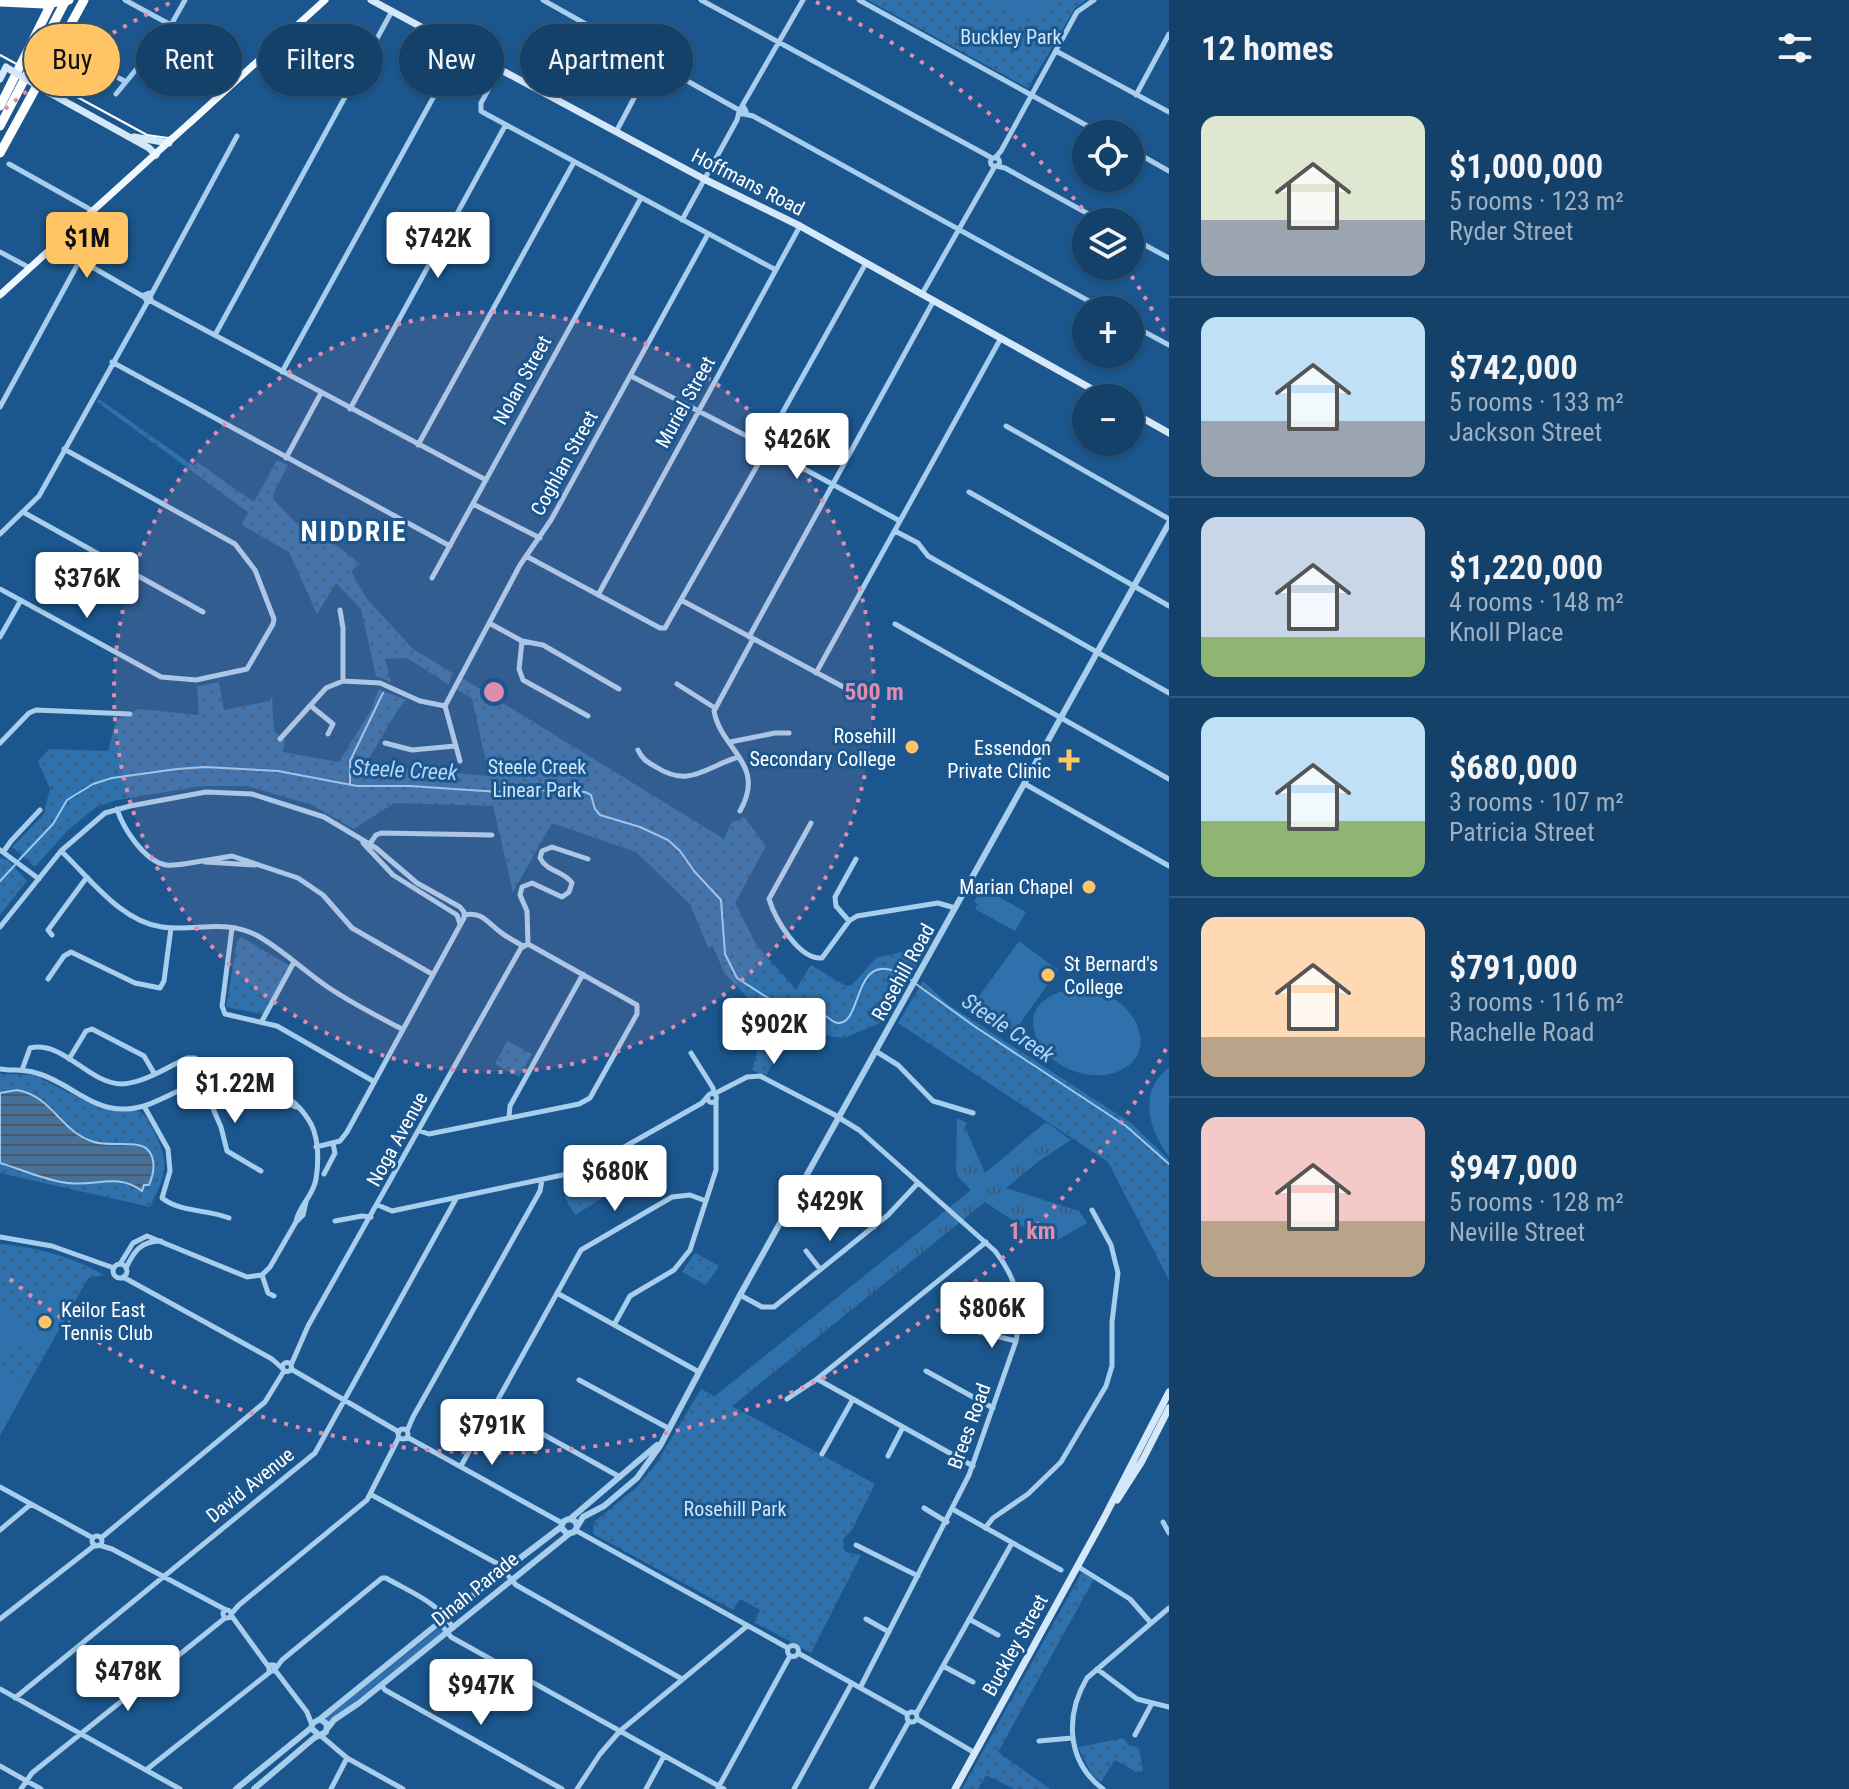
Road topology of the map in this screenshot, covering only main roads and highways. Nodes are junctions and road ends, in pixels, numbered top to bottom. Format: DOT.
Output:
graph roads {
  1 [pos="68,0"];
  2 [pos="84,0"];
  3 [pos="325,0"];
  4 [pos="371,0"];
  5 [pos="0,2"];
  6 [pos="49,2"];
  7 [pos="4,72"];
  8 [pos="0,106"];
  9 [pos="0,126"];
  10 [pos="125,135"];
  11 [pos="170,143"];
  12 [pos="0,153"];
  13 [pos="156,155"];
  14 [pos="0,295"];
  15 [pos="1083,384"];
  16 [pos="1144,419"];
  17 [pos="1169,433"];
  18 [pos="1169,1392"];
  19 [pos="1169,1408"];
  20 [pos="1104,1518"];
  21 [pos="955,1789"];
  1 -- 6 [label="highway, bridge"];
  1 -- 9 [label="highway"];
  2 -- 12 [label="highway"];
  3 -- 11 [label="main road"];
  4 -- 15 [label="main road, Hoffmans Road"];
  5 -- 6 [label="highway"];
  6 -- 8 [label="highway"];
  7 -- 10 [label="main road, bridge"];
  10 -- 11 [label="main road"];
  10 -- 13 [label="main road"];
  11 -- 13 [label="main road"];
  13 -- 14 [label="main road"];
  16 -- 17 [label="main road"];
  18 -- 20 [label="main road, Buckley Street"];
  19 -- 20 [label="main road, Buckley Street"];
  20 -- 21 [label="main road, Buckley Street"];
}
